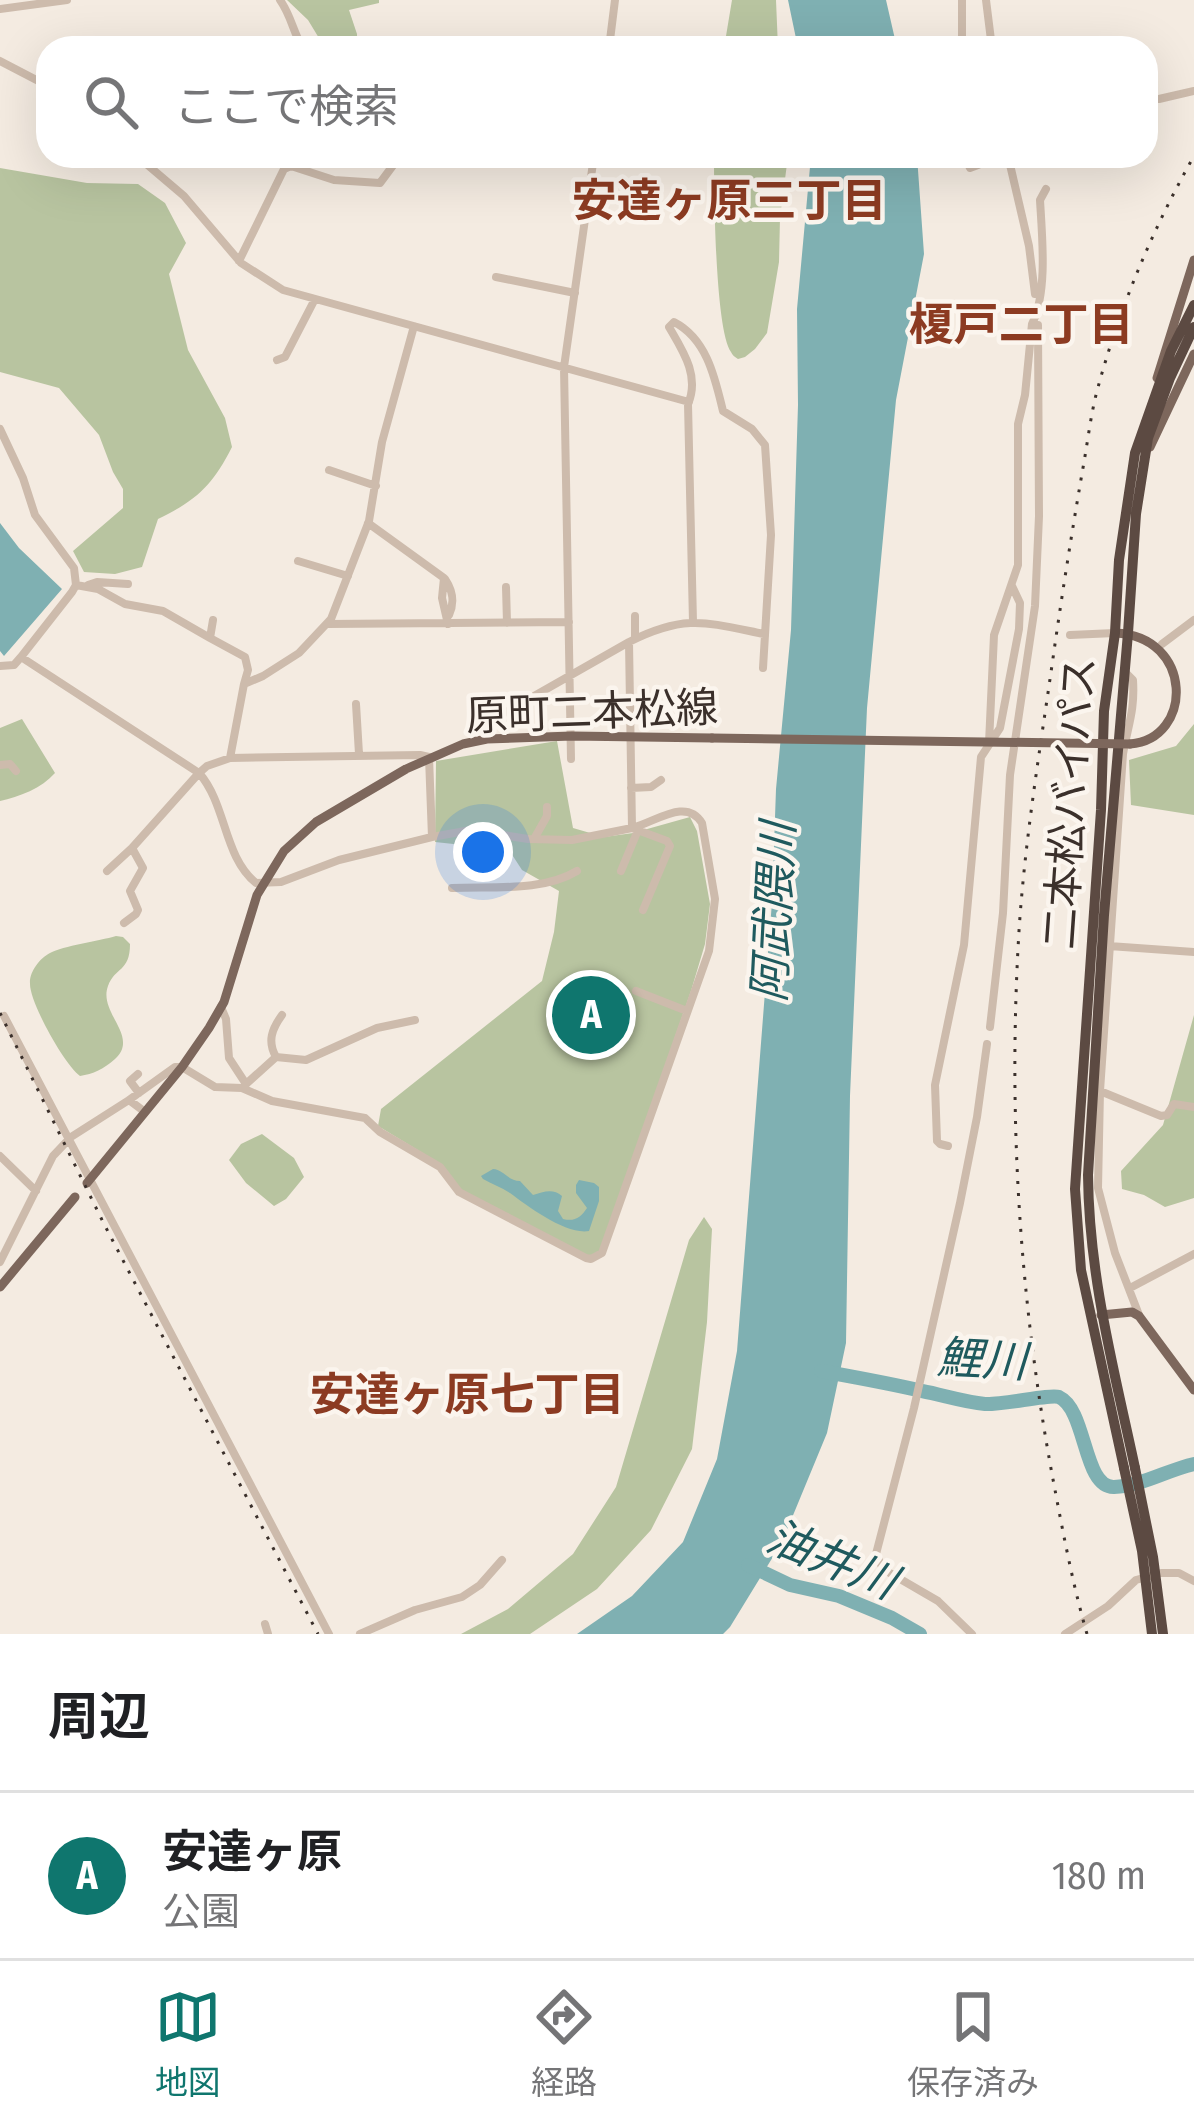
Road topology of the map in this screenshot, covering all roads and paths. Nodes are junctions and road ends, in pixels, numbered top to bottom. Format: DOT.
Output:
graph roads {
  1 [pos="67,0"];
  2 [pos="280,0"];
  3 [pos="615,0"];
  4 [pos="962,0"];
  5 [pos="986,0"];
  6 [pos="0,9"];
  7 [pos="296,36"];
  8 [pos="610,36"];
  9 [pos="962,36"];
  10 [pos="990,36"];
  11 [pos="0,61"];
  12 [pos="36,80"];
  13 [pos="1194,91"];
  14 [pos="1160,99"];
  15 [pos="151,168"];
  16 [pos="286,168"];
  17 [pos="298,168"];
  18 [pos="391,168"];
  19 [pos="593,168"];
  20 [pos="1011,168"];
  21 [pos="1046,189"];
  22 [pos="1194,260"];
  23 [pos="238,261"];
  24 [pos="496,277"];
  25 [pos="575,293"];
  26 [pos="1035,294"];
  27 [pos="315,299"];
  28 [pos="1194,305"];
  29 [pos="1038,325"];
  30 [pos="414,326"];
  31 [pos="1194,327"];
  32 [pos="1194,355"];
  33 [pos="278,360"];
  34 [pos="564,367"];
  35 [pos="689,402"];
  36 [pos="0,429"];
  37 [pos="1136,453"];
  38 [pos="1143,465"];
  39 [pos="329,470"];
  40 [pos="376,486"];
  41 [pos="368,523"];
  42 [pos="298,561"];
  43 [pos="349,576"];
  44 [pos="128,584"];
  45 [pos="81,585"];
  46 [pos="1012,586"];
  47 [pos="506,587"];
  48 [pos="634,616"];
  49 [pos="213,620"];
  50 [pos="1194,620"];
  51 [pos="448,622"];
  52 [pos="569,622"];
  53 [pos="693,622"];
  54 [pos="507,623"];
  55 [pos="328,624"];
  56 [pos="1122,633"];
  57 [pos="764,634"];
  58 [pos="1070,635"];
  59 [pos="210,638"];
  60 [pos="632,640"];
  61 [pos="1162,644"];
  62 [pos="21,657"];
  63 [pos="0,666"];
  64 [pos="763,668"];
  65 [pos="1125,672"];
  66 [pos="572,675"];
  67 [pos="1187,681"];
  68 [pos="244,684"];
  69 [pos="1188,702"];
  70 [pos="356,704"];
  71 [pos="572,736"];
  72 [pos="630,736"];
  73 [pos="487,739"];
  74 [pos="989,743"];
  75 [pos="358,754"];
  76 [pos="429,757"];
  77 [pos="230,758"];
  78 [pos="571,759"];
  79 [pos="0,765"];
  80 [pos="16,771"];
  81 [pos="200,772"];
  82 [pos="661,780"];
  83 [pos="631,788"];
  84 [pos="547,807"];
  85 [pos="635,829"];
  86 [pos="432,837"];
  87 [pos="534,839"];
  88 [pos="132,848"];
  89 [pos="107,871"];
  90 [pos="578,871"];
  91 [pos="621,872"];
  92 [pos="263,884"];
  93 [pos="452,888"];
  94 [pos="643,910"];
  95 [pos="124,923"];
  96 [pos="1109,946"];
  97 [pos="1194,952"];
  98 [pos="636,991"];
  99 [pos="221,1007"];
  100 [pos="687,1011"];
  101 [pos="282,1015"];
  102 [pos="4,1016"];
  103 [pos="415,1020"];
  104 [pos="990,1027"];
  105 [pos="987,1044"];
  106 [pos="276,1057"];
  107 [pos="182,1067"];
  108 [pos="138,1074"];
  109 [pos="244,1086"];
  110 [pos="1100,1091"];
  111 [pos="139,1093"];
  112 [pos="129,1100"];
  113 [pos="1194,1107"];
  114 [pos="145,1112"];
  115 [pos="69,1139"];
  116 [pos="948,1146"];
  117 [pos="0,1156"];
  118 [pos="89,1181"];
  119 [pos="36,1191"];
  120 [pos="74,1198"];
  121 [pos="3,1248"];
  122 [pos="1194,1254"];
  123 [pos="0,1262"];
  124 [pos="0,1287"];
  125 [pos="1130,1288"];
  126 [pos="1096,1316"];
  127 [pos="1139,1316"];
  128 [pos="1194,1390"];
  129 [pos="1130,1468"];
  130 [pos="502,1560"];
  131 [pos="1194,1581"];
  132 [pos="329,1634"];
  133 [pos="360,1634"];
  134 [pos="972,1634"];
  135 [pos="1064,1634"];
  136 [pos="1152,1634"];
  137 [pos="1163,1634"];
  1 -- 6 [label="street"];
  2 -- 7 [label="street"];
  3 -- 8 [label="street"];
  4 -- 9 [label="street"];
  5 -- 10 [label="street"];
  11 -- 12 [label="street"];
  13 -- 14 [label="street"];
  15 -- 23 [label="street"];
  16 -- 23 [label="street"];
  17 -- 18 [label="street"];
  19 -- 25 [label="street"];
  20 -- 26 [label="street"];
  21 -- 46 [label="street"];
  22 -- 37 [label="main road"];
  23 -- 27 [label="street"];
  24 -- 25 [label="street"];
  25 -- 34 [label="street"];
  27 -- 30 [label="street"];
  27 -- 33 [label="street"];
  28 -- 37 [label="highway, 二本松バイパス"];
  29 -- 104 [label="street"];
  30 -- 34 [label="street"];
  30 -- 40 [label="street"];
  31 -- 38 [label="highway, 二本松バイパス"];
  32 -- 38 [label="main road"];
  34 -- 35 [label="street"];
  34 -- 52 [label="street"];
  35 -- 53 [label="street"];
  35 -- 57 [label="street"];
  36 -- 45 [label="street"];
  37 -- 56 [label="highway, 二本松バイパス"];
  38 -- 56 [label="highway, 二本松バイパス"];
  39 -- 40 [label="street"];
  40 -- 41 [label="street"];
  41 -- 43 [label="street"];
  41 -- 51 [label="street"];
  42 -- 43 [label="street"];
  43 -- 55 [label="street"];
  44 -- 45 [label="street"];
  45 -- 59 [label="street"];
  45 -- 62 [label="street"];
  46 -- 74 [label="street"];
  46 -- 116 [label="street"];
  47 -- 54 [label="street"];
  48 -- 60 [label="street"];
  49 -- 59 [label="street"];
  50 -- 61 [label="street"];
  51 -- 54 [label="street"];
  51 -- 55 [label="street"];
  52 -- 54 [label="street"];
  52 -- 66 [label="street"];
  53 -- 57 [label="street"];
  53 -- 60 [label="street"];
  55 -- 68 [label="street"];
  56 -- 58 [label="street"];
  56 -- 61 [label="main road"];
  56 -- 65 [label="highway, 二本松バイパス"];
  56 -- 126 [label="highway, 二本松バイパス"];
  57 -- 64 [label="street"];
  59 -- 68 [label="street"];
  60 -- 66 [label="street"];
  60 -- 72 [label="street"];
  61 -- 67 [label="main road"];
  62 -- 63 [label="street"];
  62 -- 81 [label="street"];
  65 -- 96 [label="street"];
  65 -- 126 [label="highway, 二本松バイパス"];
  66 -- 71 [label="street"];
  66 -- 73 [label="street"];
  68 -- 77 [label="street"];
  69 -- 74 [label="main road, 原町二本松線, bridge"];
  70 -- 75 [label="street"];
  71 -- 72 [label="main road, 原町二本松線"];
  71 -- 73 [label="main road, 原町二本松線"];
  71 -- 78 [label="street"];
  72 -- 74 [label="main road, 原町二本松線, bridge"];
  72 -- 83 [label="street"];
  73 -- 76 [label="main road, 原町二本松線"];
  75 -- 76 [label="street"];
  75 -- 77 [label="street"];
  76 -- 86 [label="street"];
  76 -- 92 [label="main road, 原町二本松線"];
  77 -- 81 [label="street"];
  79 -- 80 [label="street"];
  81 -- 88 [label="street"];
  81 -- 92 [label="street"];
  82 -- 83 [label="street"];
  83 -- 85 [label="street"];
  84 -- 87 [label="street"];
  85 -- 87 [label="street"];
  85 -- 91 [label="street"];
  85 -- 94 [label="street"];
  85 -- 100 [label="street"];
  86 -- 87 [label="street"];
  86 -- 92 [label="street"];
  88 -- 89 [label="street"];
  88 -- 95 [label="street"];
  90 -- 93 [label="street"];
  92 -- 99 [label="main road, 原町二本松線"];
  96 -- 97 [label="street"];
  96 -- 110 [label="street"];
  98 -- 100 [label="street"];
  99 -- 107 [label="main road, 原町二本松線"];
  99 -- 109 [label="street"];
  100 -- 109 [label="street"];
  101 -- 106 [label="street"];
  102 -- 115 [label="street"];
  103 -- 106 [label="street"];
  105 -- 134 [label="street"];
  106 -- 109 [label="street"];
  107 -- 109 [label="street"];
  107 -- 111 [label="street"];
  107 -- 114 [label="main road, 原町二本松線"];
  108 -- 111 [label="street"];
  110 -- 113 [label="street"];
  110 -- 125 [label="street"];
  111 -- 112 [label="street"];
  112 -- 114 [label="street"];
  112 -- 115 [label="street"];
  114 -- 118 [label="main road, 原町二本松線"];
  115 -- 118 [label="street"];
  115 -- 119 [label="street"];
  117 -- 119 [label="street"];
  118 -- 132 [label="street"];
  119 -- 121 [label="street"];
  120 -- 124 [label="main road"];
  121 -- 123 [label="street"];
  122 -- 125 [label="street"];
  125 -- 127 [label="street"];
  126 -- 127 [label="main road"];
  126 -- 129 [label="highway"];
  127 -- 128 [label="main road"];
  129 -- 136 [label="highway, bridge"];
  129 -- 137 [label="highway, bridge"];
  130 -- 133 [label="street"];
  131 -- 135 [label="street"];
}
